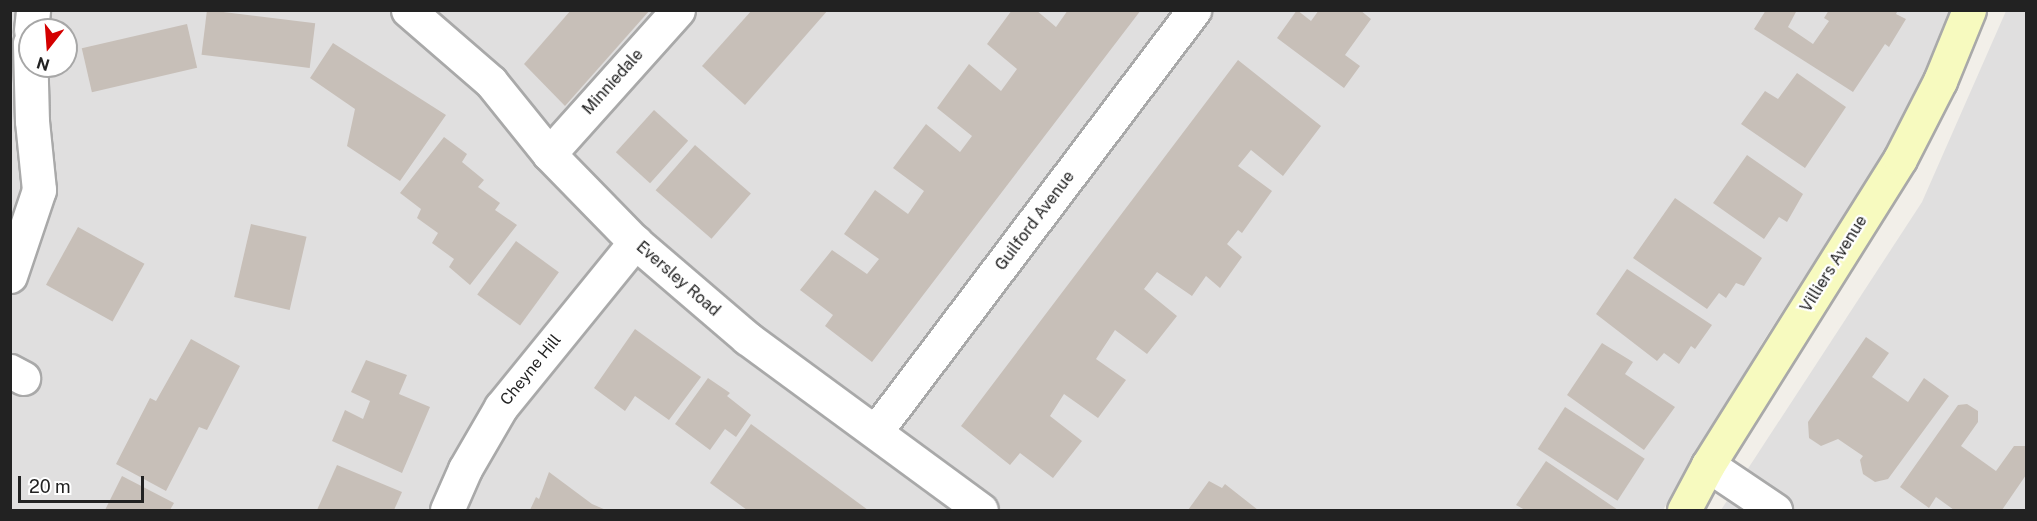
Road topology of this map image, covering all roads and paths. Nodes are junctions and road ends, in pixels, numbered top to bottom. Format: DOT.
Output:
graph roads {
  1 [pos="408,10"];
  2 [pos="678,10"];
  3 [pos="1194,10"];
  4 [pos="1970,10"];
  5 [pos="31,78"];
  6 [pos="549,154"];
  7 [pos="635,242"];
  8 [pos="10,276"];
  9 [pos="876,431"];
  10 [pos="1707,465"];
  11 [pos="447,510"];
  12 [pos="981,510"];
  13 [pos="1684,510"];
  14 [pos="1775,510"];
  1 -- 6 [label="street, Eversley Road"];
  2 -- 6 [label="street, Minniedale"];
  3 -- 9 [label="street, Guilford Avenue"];
  4 -- 10 [label="street, Villiers Avenue"];
  5 -- 8 [label="street"];
  6 -- 7 [label="street, Eversley Road"];
  7 -- 9 [label="street, Eversley Road"];
  7 -- 11 [label="street, Cheyne Hill"];
  9 -- 12 [label="street, Eversley Road"];
  10 -- 13 [label="street, Villiers Avenue"];
  10 -- 14 [label="street"];
}
